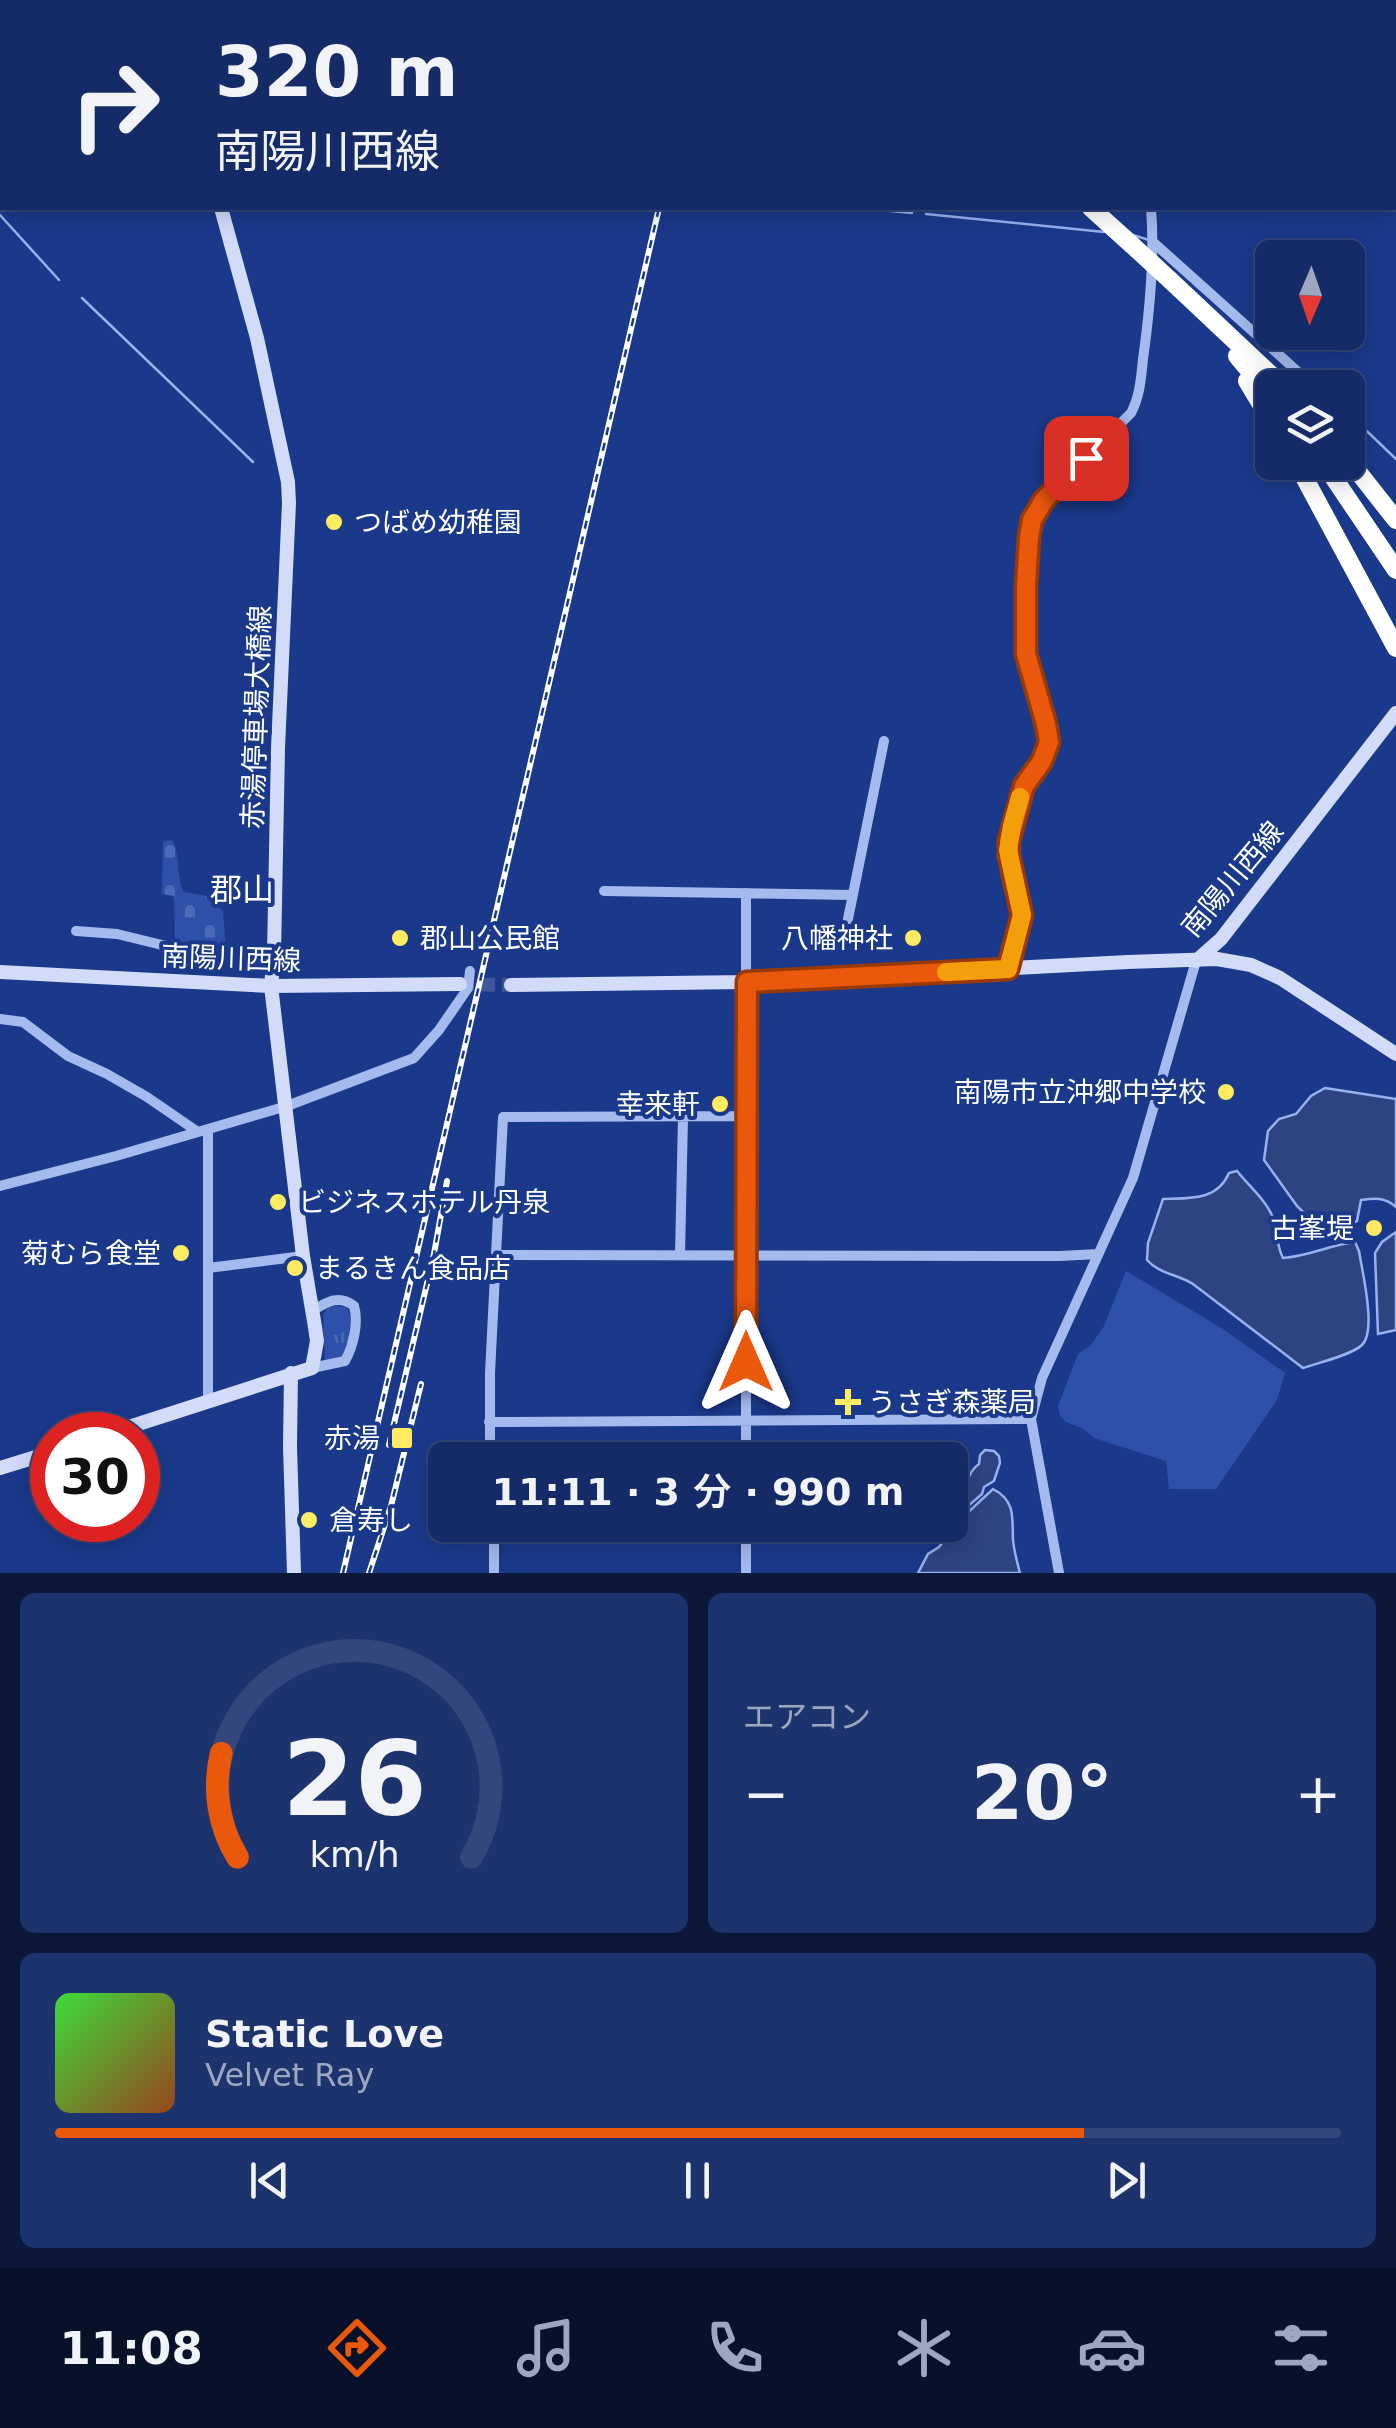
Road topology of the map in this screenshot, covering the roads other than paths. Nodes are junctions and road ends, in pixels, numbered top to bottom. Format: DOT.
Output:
graph roads {
  1 [pos="221,210"];
  2 [pos="1093,210"];
  3 [pos="1151,210"];
  4 [pos="1154,243"];
  5 [pos="1170,280"];
  6 [pos="1220,336"];
  7 [pos="1267,370"];
  8 [pos="1296,370"];
  9 [pos="1255,378"];
  10 [pos="1255,395"];
  11 [pos="1306,480"];
  12 [pos="1335,480"];
  13 [pos="1365,480"];
  14 [pos="1396,520"];
  15 [pos="1396,570"];
  16 [pos="1396,648"];
  17 [pos="1396,712"];
  18 [pos="884,742"];
  19 [pos="604,891"];
  20 [pos="746,893"];
  21 [pos="852,895"];
  22 [pos="848,919"];
  23 [pos="76,932"];
  24 [pos="274,955"];
  25 [pos="1196,961"];
  26 [pos="1008,969"];
  27 [pos="470,971"];
  28 [pos="0,972"];
  29 [pos="747,982"];
  30 [pos="460,984"];
  31 [pos="510,984"];
  32 [pos="270,986"];
  33 [pos="0,1019"];
  34 [pos="1396,1054"];
  35 [pos="287,1106"];
  36 [pos="748,1116"];
  37 [pos="683,1117"];
  38 [pos="203,1131"];
  39 [pos="0,1186"];
  40 [pos="1098,1254"];
  41 [pos="680,1255"];
  42 [pos="304,1256"];
  43 [pos="496,1256"];
  44 [pos="746,1256"];
  45 [pos="208,1268"];
  46 [pos="312,1311"];
  47 [pos="313,1361"];
  48 [pos="291,1373"];
  49 [pos="208,1400"];
  50 [pos="160,1416"];
  51 [pos="1030,1419"];
  52 [pos="489,1422"];
  53 [pos="746,1422"];
  54 [pos="490,1442"];
  55 [pos="746,1442"];
  56 [pos="30,1459"];
  57 [pos="0,1468"];
  58 [pos="494,1542"];
  59 [pos="746,1542"];
  60 [pos="294,1573"];
  61 [pos="494,1573"];
  62 [pos="746,1573"];
  63 [pos="1059,1573"];
  1 -- 24 [label="main road, 赤湯停車場大橋線"];
  2 -- 5 [label="highway, bridge"];
  3 -- 4 [label="street"];
  4 -- 8 [label="street"];
  4 -- 26 [label="street"];
  5 -- 6 [label="highway"];
  5 -- 7 [label="highway"];
  6 -- 9 [label="highway"];
  6 -- 10 [label="highway"];
  11 -- 16 [label="highway"];
  12 -- 15 [label="highway"];
  13 -- 14 [label="highway"];
  17 -- 25 [label="main road, 南陽川西線"];
  18 -- 21 [label="street"];
  19 -- 20 [label="street"];
  20 -- 21 [label="street"];
  20 -- 29 [label="street"];
  21 -- 22 [label="street"];
  23 -- 24 [label="street"];
  24 -- 32 [label="main road, 赤湯停車場大橋線"];
  25 -- 26 [label="main road, 南陽川西線"];
  25 -- 34 [label="main road"];
  25 -- 40 [label="street"];
  26 -- 29 [label="main road, 南陽川西線"];
  27 -- 35 [label="street"];
  28 -- 32 [label="main road, 南陽川西線"];
  29 -- 31 [label="main road, 南陽川西線"];
  29 -- 36 [label="street"];
  30 -- 32 [label="main road, 南陽川西線"];
  32 -- 35 [label="main road, 赤湯停車場大橋線"];
  33 -- 38 [label="street"];
  35 -- 38 [label="street"];
  35 -- 42 [label="main road, 赤湯停車場大橋線"];
  36 -- 37 [label="street"];
  36 -- 44 [label="street"];
  37 -- 41 [label="street"];
  37 -- 43 [label="street"];
  38 -- 39 [label="street"];
  38 -- 45 [label="street"];
  40 -- 44 [label="street"];
  40 -- 51 [label="street"];
  41 -- 43 [label="street"];
  41 -- 44 [label="street"];
  42 -- 45 [label="street"];
  42 -- 46 [label="main road, 赤湯停車場大橋線"];
  43 -- 52 [label="street"];
  44 -- 53 [label="street"];
  45 -- 49 [label="street"];
  46 -- 47 [label="main road, 赤湯停車場大橋線"];
  46 -- 47 [label="street"];
  47 -- 48 [label="main road"];
  48 -- 49 [label="main road"];
  48 -- 60 [label="main road"];
  49 -- 50 [label="main road"];
  51 -- 53 [label="street"];
  51 -- 63 [label="street"];
  52 -- 53 [label="street"];
  52 -- 54 [label="street"];
  53 -- 55 [label="street"];
  56 -- 57 [label="main road"];
  58 -- 61 [label="street"];
  59 -- 62 [label="street"];
}
